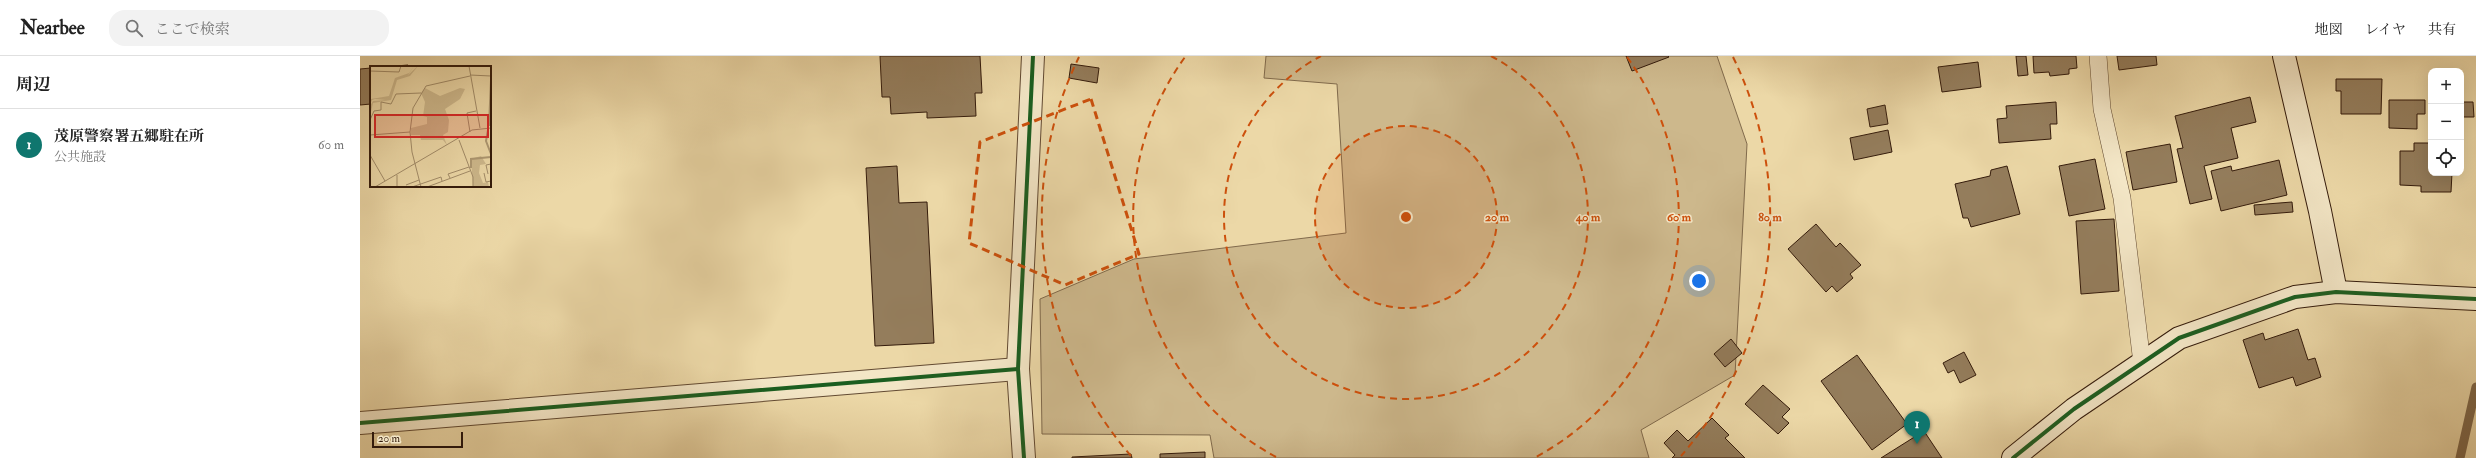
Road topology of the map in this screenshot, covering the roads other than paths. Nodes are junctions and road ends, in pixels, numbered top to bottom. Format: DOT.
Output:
graph roads {
  1 [pos="1033,56"];
  2 [pos="2098,56"];
  3 [pos="2284,56"];
  4 [pos="2336,292"];
  5 [pos="2476,299"];
  6 [pos="2142,363"];
  7 [pos="1018,369"];
  8 [pos="360,423"];
  9 [pos="1024,458"];
  10 [pos="2013,458"];
  1 -- 7 [label="street"];
  2 -- 6 [label="lane"];
  3 -- 4 [label="street"];
  4 -- 5 [label="street"];
  4 -- 6 [label="street"];
  6 -- 10 [label="street"];
  7 -- 8 [label="street"];
  7 -- 9 [label="street"];
}
